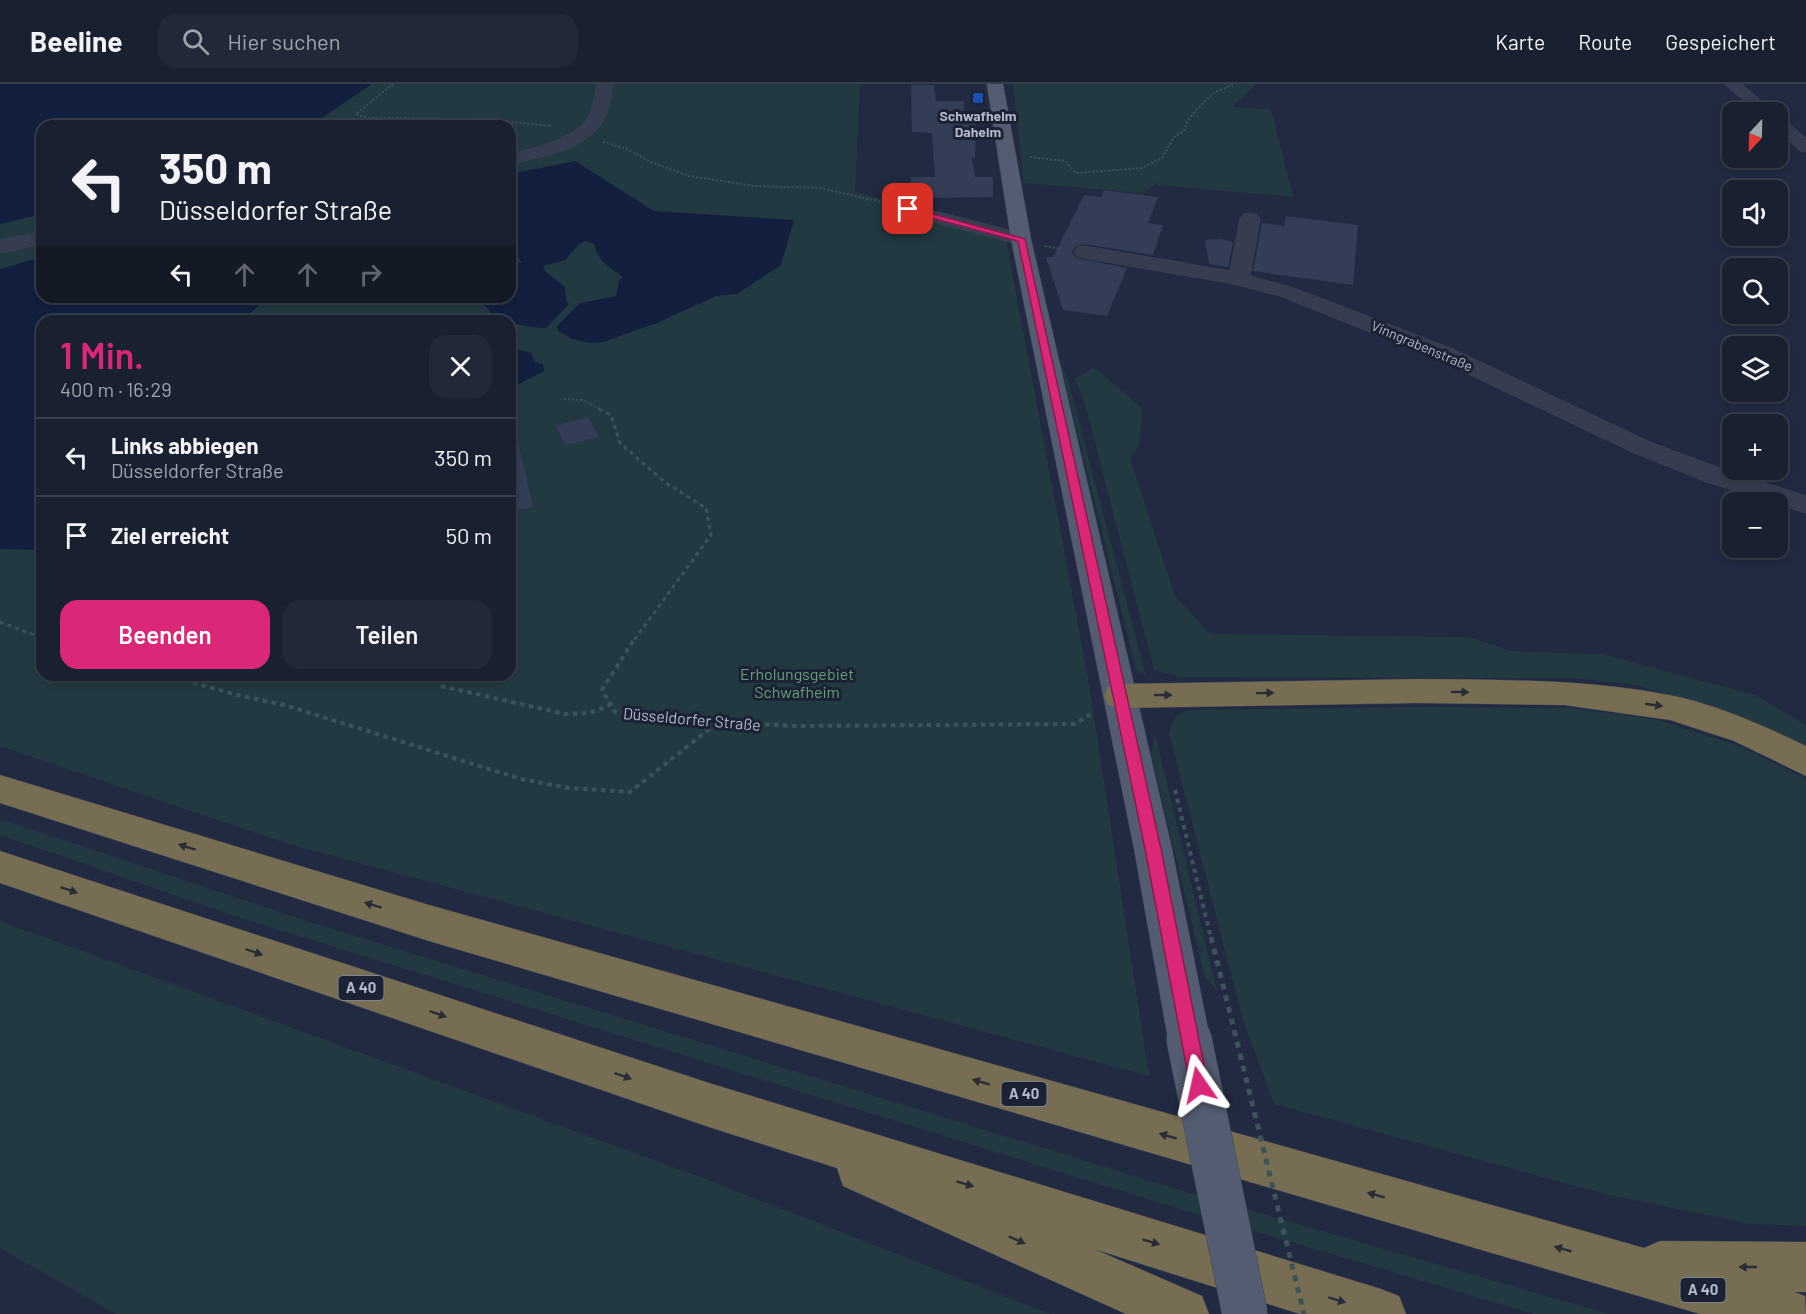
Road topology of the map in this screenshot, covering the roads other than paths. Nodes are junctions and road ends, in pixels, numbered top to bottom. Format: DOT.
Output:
graph roads {
  1 [pos="605,84"];
  2 [pos="995,84"];
  3 [pos="1734,84"];
  4 [pos="1755,102"];
  5 [pos="1788,131"];
  6 [pos="1806,147"];
  7 [pos="516,158"];
  8 [pos="895,205"];
  9 [pos="1250,219"];
  10 [pos="36,239"];
  11 [pos="1021,239"];
  12 [pos="0,247"];
  13 [pos="1084,252"];
  14 [pos="1240,280"];
  15 [pos="1806,505"];
  16 [pos="1120,696"];
  17 [pos="1806,762"];
  18 [pos="0,789"];
  19 [pos="0,867"];
  20 [pos="709,1105"];
  21 [pos="1619,1266"];
  22 [pos="1806,1267"];
  23 [pos="1184,1314"];
  24 [pos="1245,1314"];
  25 [pos="1381,1314"];
  26 [pos="1787,1314"];
  1 -- 7 [label="street"];
  2 -- 11 [label="main road"];
  3 -- 4 [label="street"];
  5 -- 6 [label="street"];
  8 -- 11 [label="street"];
  9 -- 14 [label="street"];
  10 -- 12 [label="street"];
  11 -- 16 [label="main road"];
  13 -- 14 [label="street, Vinngrabenstraße"];
  14 -- 15 [label="street, Vinngrabenstraße"];
  16 -- 17 [label="highway, one-way"];
  16 -- 24 [label="main road, bridge"];
  21 -- 18 [label="highway, A 40, one-way"];
  19 -- 20 [label="highway, A 40, one-way"];
  20 -- 23 [label="highway, one-way"];
  20 -- 25 [label="highway, A 40, one-way"];
  22 -- 21 [label="highway, one-way"];
  21 -- 26 [label="highway, A 40"];
}
